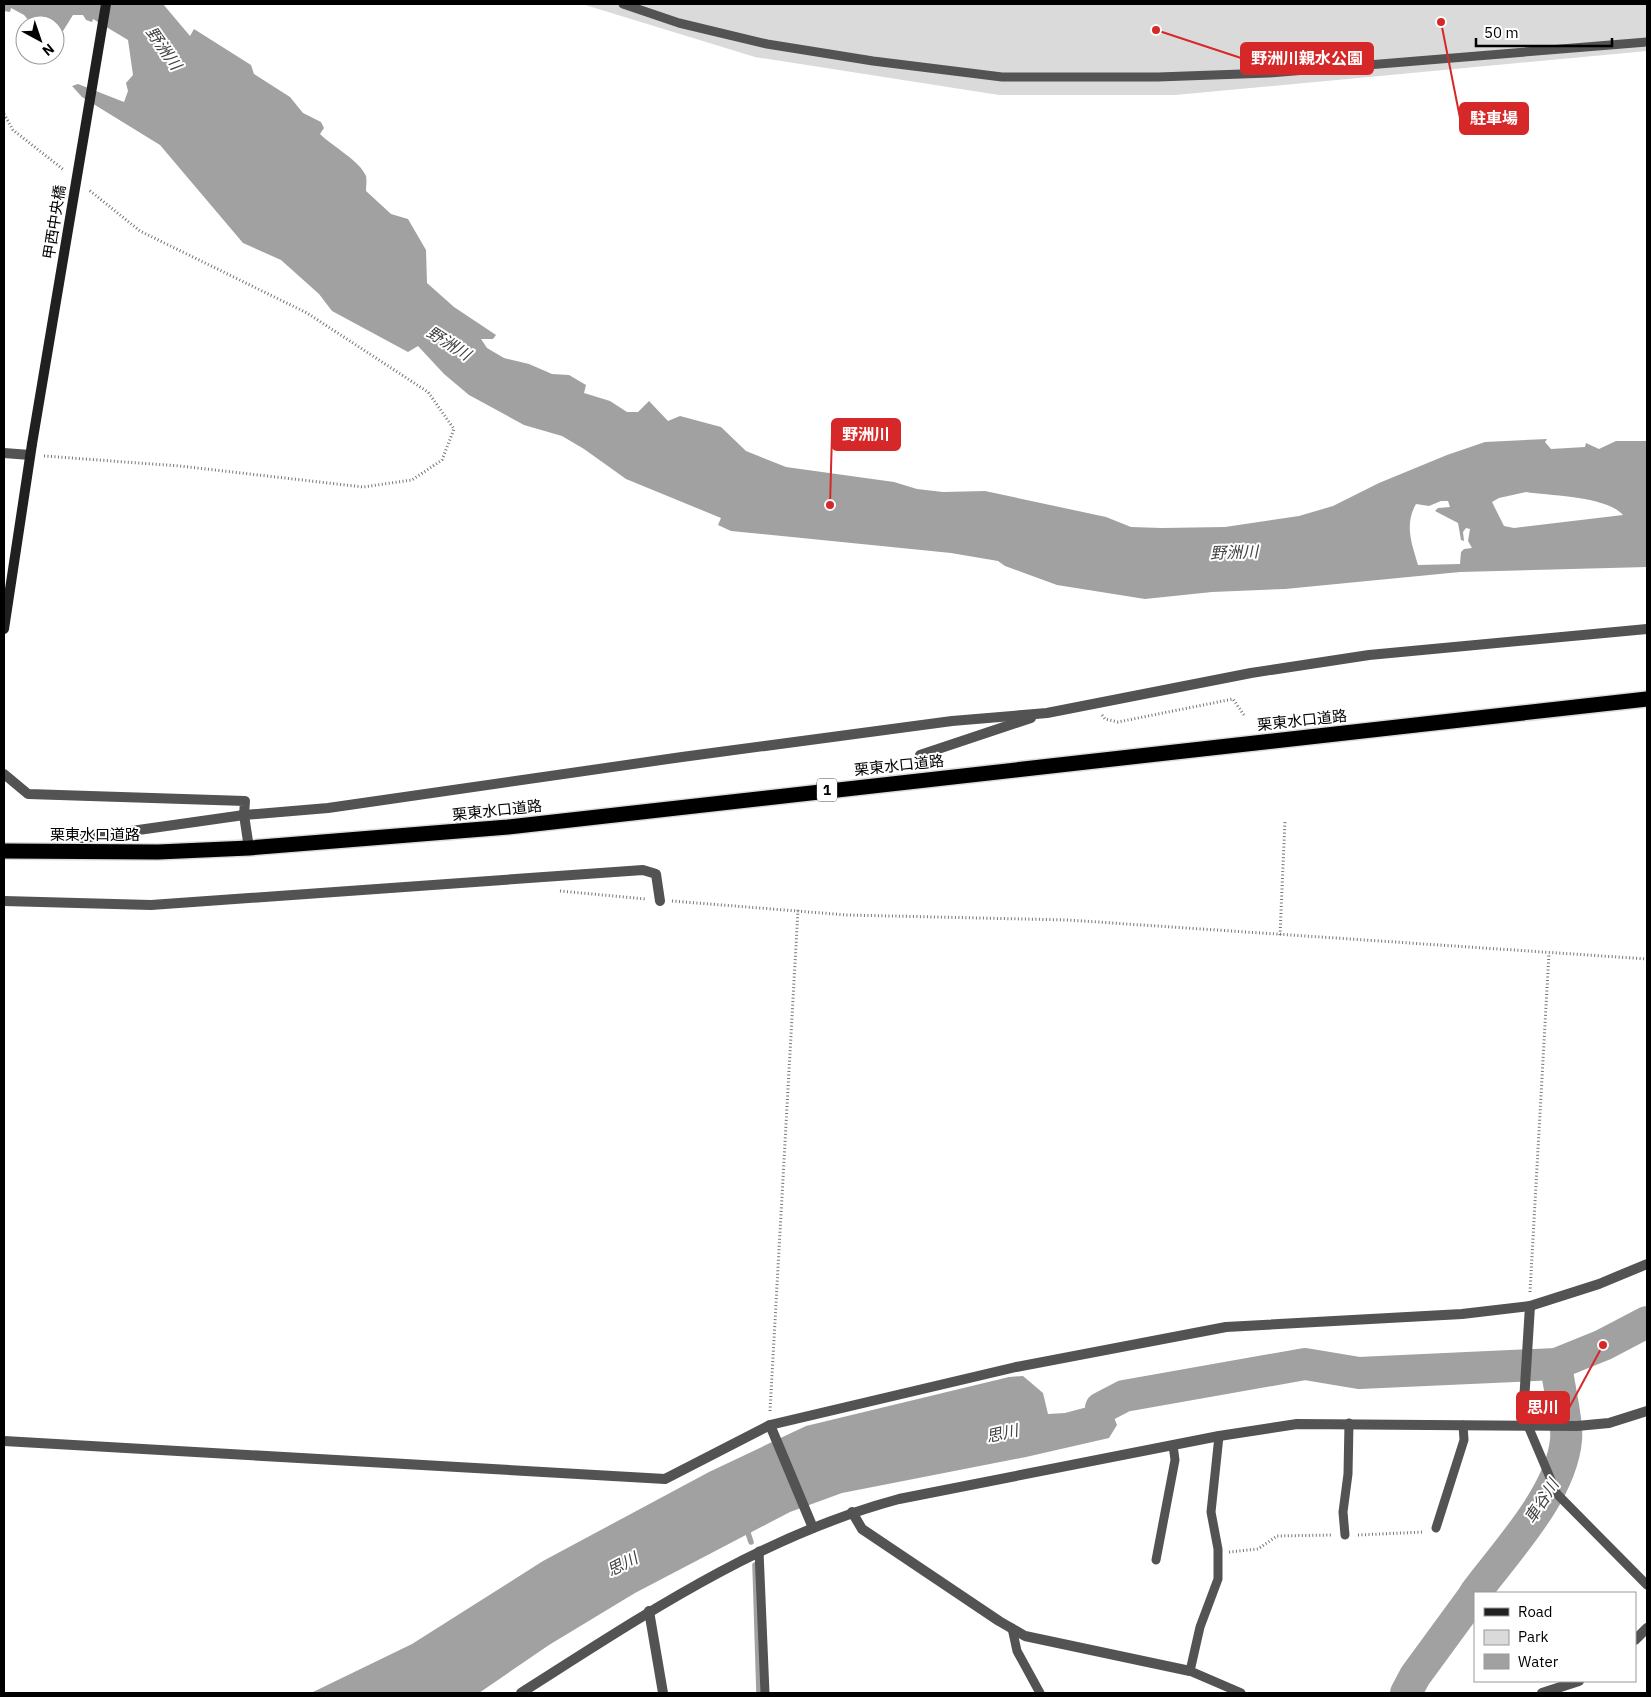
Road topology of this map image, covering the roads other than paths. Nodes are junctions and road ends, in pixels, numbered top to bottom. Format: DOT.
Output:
graph roads {
  1 [pos="106,4"];
  2 [pos="622,4"];
  3 [pos="1647,42"];
  4 [pos="31,450"];
  5 [pos="4,453"];
  6 [pos="4,628"];
  7 [pos="1647,629"];
  8 [pos="1647,699"];
  9 [pos="1047,713"];
  10 [pos="920,755"];
  11 [pos="4,774"];
  12 [pos="244,815"];
  13 [pos="82,838"];
  14 [pos="249,848"];
  15 [pos="4,851"];
  16 [pos="660,900"];
  17 [pos="4,901"];
  18 [pos="1647,1264"];
  19 [pos="1530,1308"];
  20 [pos="1647,1411"];
  21 [pos="1526,1422"];
  22 [pos="1349,1423"];
  23 [pos="1463,1425"];
  24 [pos="772,1430"];
  25 [pos="1219,1436"];
  26 [pos="4,1440"];
  27 [pos="1173,1445"];
  28 [pos="852,1512"];
  29 [pos="812,1523"];
  30 [pos="1436,1528"];
  31 [pos="1345,1535"];
  32 [pos="759,1551"];
  33 [pos="1156,1560"];
  34 [pos="1647,1585"];
  35 [pos="649,1611"];
  36 [pos="1012,1628"];
  37 [pos="1647,1628"];
  38 [pos="1636,1639"];
  39 [pos="1190,1670"];
  40 [pos="1577,1682"];
  41 [pos="1556,1691"];
  42 [pos="521,1693"];
  43 [pos="663,1693"];
  44 [pos="765,1693"];
  45 [pos="1040,1693"];
  46 [pos="1241,1693"];
  47 [pos="1542,1693"];
  1 -- 4 [label="street, 甲西中央橋, bridge"];
  2 -- 3 [label="lane"];
  4 -- 5 [label="street"];
  4 -- 6 [label="street, 甲西中央橋"];
  7 -- 9 [label="street"];
  8 -- 14 [label="highway, 栗東水口道路 / 1"];
  9 -- 10 [label="street"];
  9 -- 12 [label="street"];
  11 -- 12 [label="street"];
  12 -- 13 [label="street"];
  12 -- 14 [label="street"];
  14 -- 15 [label="highway, 栗東水口道路 / 1"];
  16 -- 17 [label="street"];
  18 -- 19 [label="street"];
  19 -- 21 [label="street"];
  19 -- 24 [label="street"];
  20 -- 21 [label="street"];
  21 -- 23 [label="street"];
  21 -- 34 [label="lane"];
  22 -- 23 [label="street"];
  22 -- 25 [label="street"];
  22 -- 31 [label="lane"];
  23 -- 30 [label="lane"];
  24 -- 26 [label="street"];
  24 -- 29 [label="street"];
  25 -- 27 [label="street"];
  25 -- 39 [label="lane"];
  27 -- 28 [label="street"];
  27 -- 33 [label="lane"];
  28 -- 29 [label="street"];
  28 -- 36 [label="street"];
  29 -- 32 [label="street"];
  32 -- 35 [label="street"];
  32 -- 44 [label="lane"];
  35 -- 42 [label="street"];
  35 -- 43 [label="street"];
  36 -- 39 [label="street"];
  36 -- 45 [label="lane"];
  37 -- 38 [label="street"];
  39 -- 46 [label="lane"];
  40 -- 41 [label="street"];
  41 -- 47 [label="street"];
}
